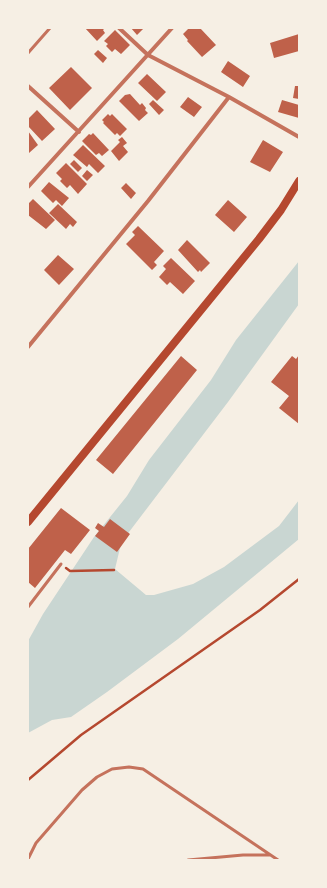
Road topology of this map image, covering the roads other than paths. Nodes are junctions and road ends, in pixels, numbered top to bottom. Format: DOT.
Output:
graph roads {
  1 [pos="50,28"];
  2 [pos="119,28"];
  3 [pos="172,28"];
  4 [pos="28,53"];
  5 [pos="148,55"];
  6 [pos="28,86"];
  7 [pos="229,97"];
  8 [pos="79,132"];
  9 [pos="299,137"];
  10 [pos="28,187"];
  11 [pos="298,187"];
  12 [pos="28,347"];
  13 [pos="30,517"];
  14 [pos="62,564"];
  15 [pos="28,607"];
  16 [pos="272,855"];
  17 [pos="28,859"];
  18 [pos="188,860"];
  19 [pos="278,860"];
  1 -- 4 [label="lane"];
  2 -- 5 [label="street"];
  3 -- 5 [label="street"];
  5 -- 7 [label="street"];
  5 -- 8 [label="street"];
  6 -- 8 [label="street"];
  7 -- 9 [label="street"];
  7 -- 12 [label="street"];
  8 -- 10 [label="street"];
  11 -- 13 [label="main road"];
  14 -- 15 [label="lane"];
  16 -- 17 [label="lane"];
  16 -- 18 [label="lane"];
  16 -- 19 [label="lane"];
}
